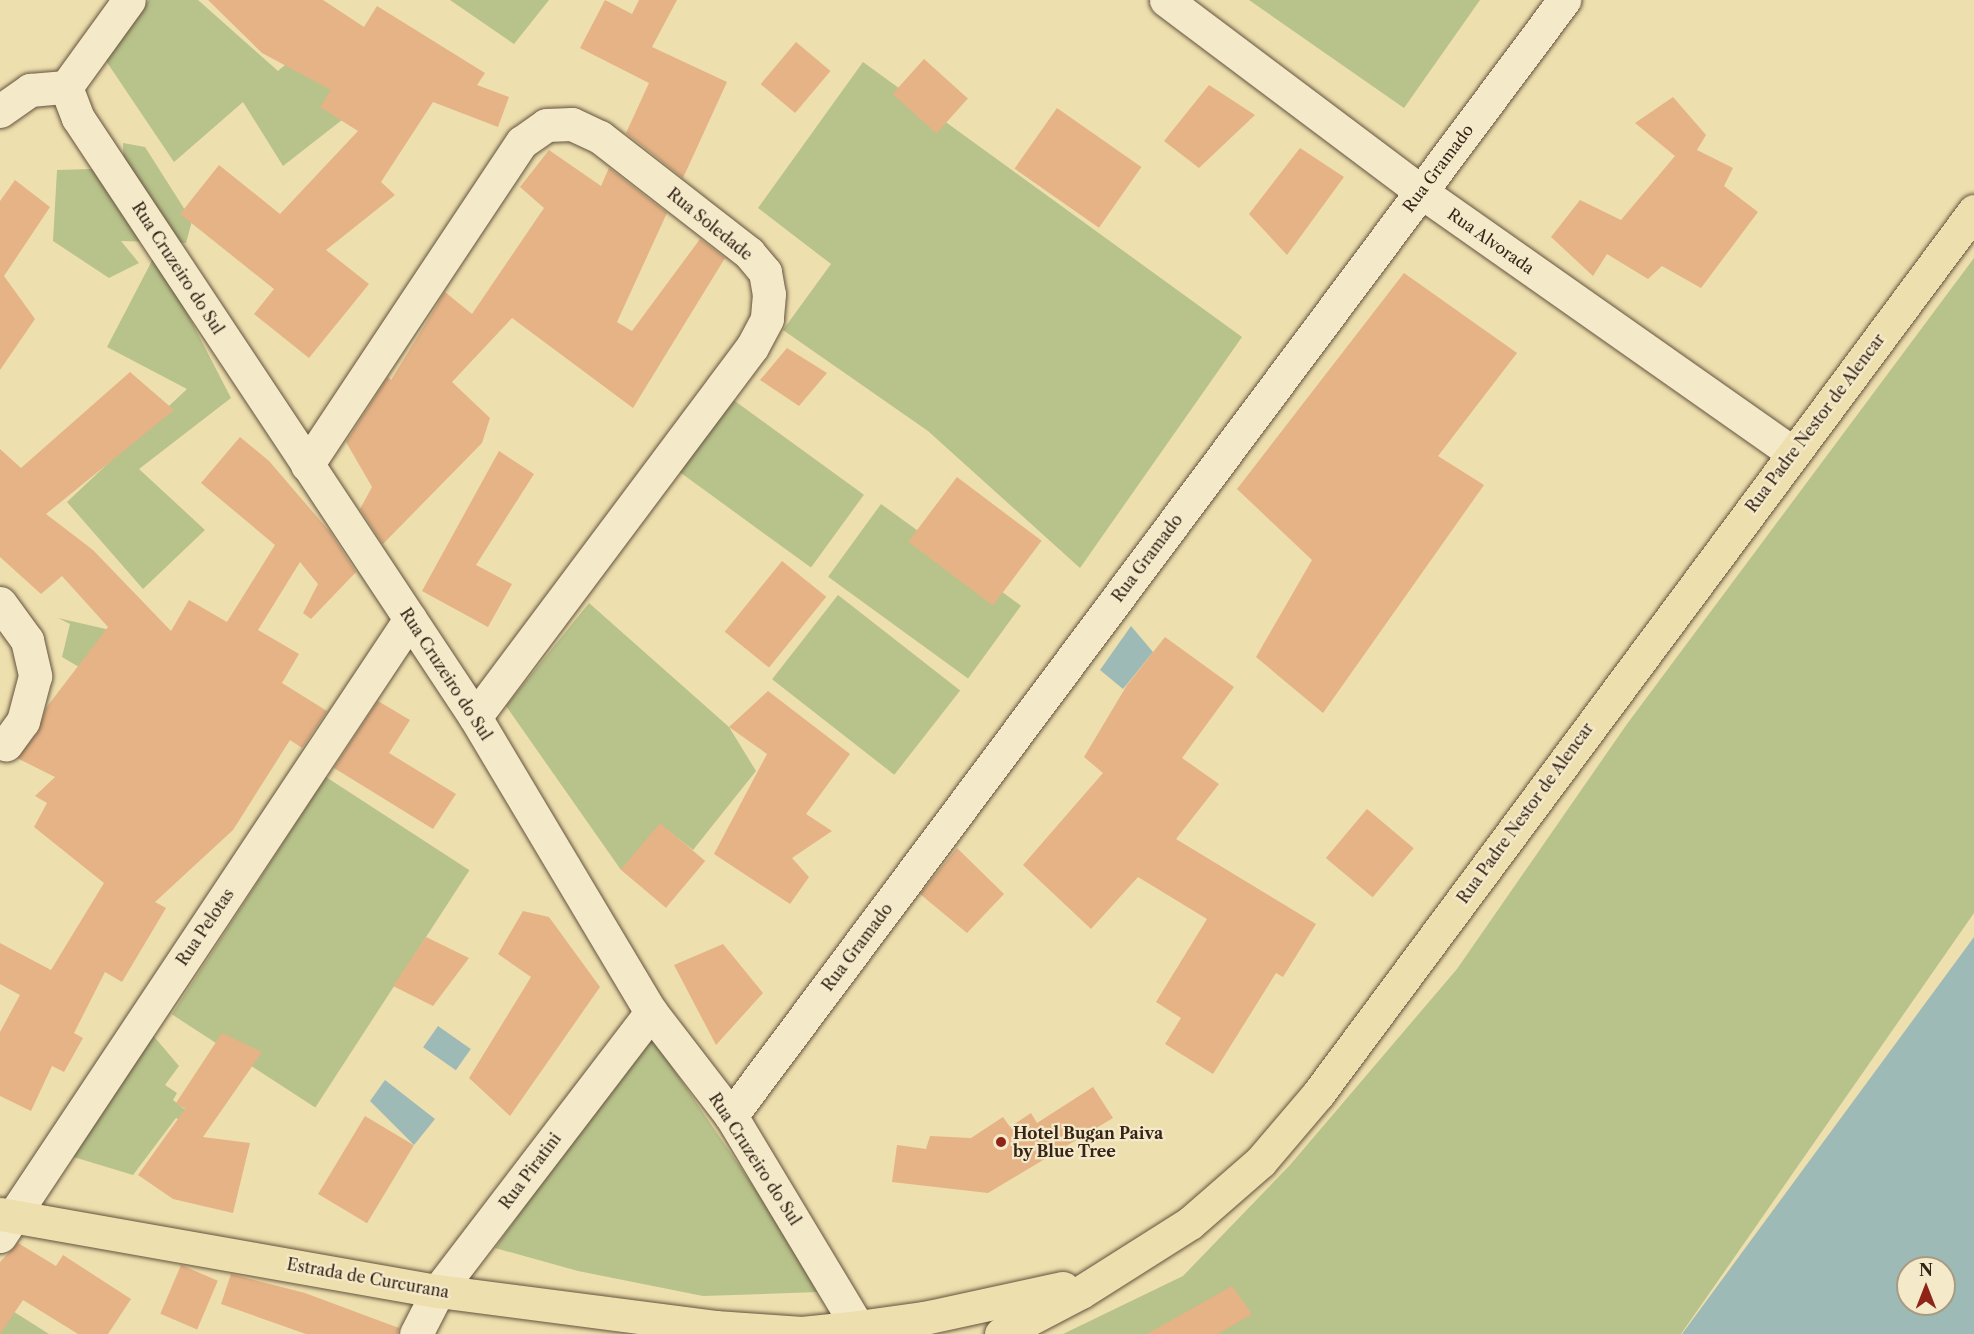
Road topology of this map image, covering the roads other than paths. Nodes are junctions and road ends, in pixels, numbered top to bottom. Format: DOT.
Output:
graph roads {
  1 [pos="129,0"];
  2 [pos="1166,0"];
  3 [pos="1564,0"];
  4 [pos="66,87"];
  5 [pos="0,111"];
  6 [pos="1420,191"];
  7 [pos="1974,211"];
  8 [pos="1792,452"];
  9 [pos="307,465"];
  10 [pos="0,603"];
  11 [pos="410,619"];
  12 [pos="475,717"];
  13 [pos="6,744"];
  14 [pos="651,1012"];
  15 [pos="731,1116"];
  16 [pos="4,1222"];
  17 [pos="1115,1271"];
  18 [pos="438,1291"];
  19 [pos="858,1327"];
  20 [pos="723,1332"];
  21 [pos="416,1334"];
  22 [pos="1001,1334"];
  1 -- 4 [label="street"];
  2 -- 6 [label="street, Rua Alvorada"];
  3 -- 6 [label="street, Rua Gramado"];
  4 -- 5 [label="street"];
  4 -- 9 [label="street, Rua Cruzeiro do Sul"];
  6 -- 8 [label="street, Rua Alvorada"];
  6 -- 15 [label="street, Rua Gramado"];
  7 -- 8 [label="main road, Rua Padre Nestor de Alencar"];
  8 -- 17 [label="main road, Rua Padre Nestor de Alencar"];
  9 -- 11 [label="street, Rua Cruzeiro do Sul"];
  9 -- 12 [label="street, Rua Soledade"];
  10 -- 13 [label="street"];
  11 -- 12 [label="street, Rua Cruzeiro do Sul"];
  11 -- 16 [label="street, Rua Pelotas"];
  12 -- 14 [label="street, Rua Cruzeiro do Sul"];
  14 -- 15 [label="street, Rua Cruzeiro do Sul"];
  14 -- 18 [label="street, Rua Piratini"];
  15 -- 19 [label="street, Rua Cruzeiro do Sul"];
  16 -- 18 [label="main road, Estrada de Curcurana"];
  17 -- 19 [label="main road, Estrada de Curcurana"];
  17 -- 22 [label="main road, Rua Padre Nestor de Alencar"];
  18 -- 20 [label="main road, Estrada de Curcurana"];
  18 -- 21 [label="street, Rua Piratini"];
  19 -- 20 [label="main road, Estrada de Curcurana"];
}
